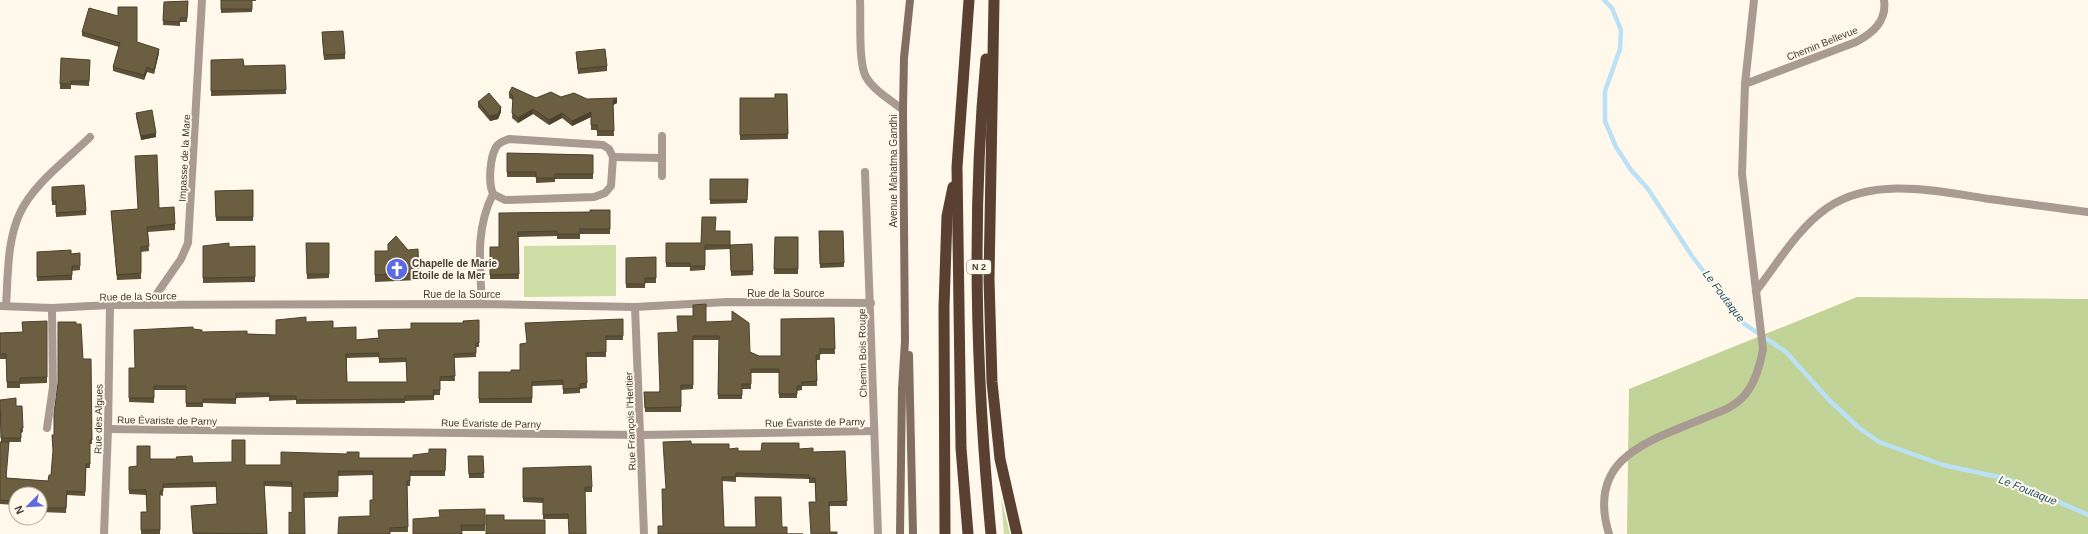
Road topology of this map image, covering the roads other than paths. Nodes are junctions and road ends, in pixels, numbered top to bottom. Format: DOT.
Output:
graph roads {
  1 [pos="202,0"];
  2 [pos="860,0"];
  3 [pos="910,0"];
  4 [pos="969,0"];
  5 [pos="993,0"];
  6 [pos="1754,0"];
  7 [pos="1884,0"];
  8 [pos="1745,84"];
  9 [pos="903,110"];
  10 [pos="662,136"];
  11 [pos="90,137"];
  12 [pos="613,157"];
  13 [pos="662,158"];
  14 [pos="957,167"];
  15 [pos="865,172"];
  16 [pos="662,176"];
  17 [pos="493,194"];
  18 [pos="2088,212"];
  19 [pos="1756,291"];
  20 [pos="871,303"];
  21 [pos="482,304"];
  22 [pos="110,305"];
  23 [pos="149,305"];
  24 [pos="3,306"];
  25 [pos="635,307"];
  26 [pos="52,308"];
  27 [pos="905,341"];
  28 [pos="47,428"];
  29 [pos="108,429"];
  30 [pos="874,431"];
  31 [pos="640,435"];
  32 [pos="104,534"];
  33 [pos="644,534"];
  34 [pos="878,534"];
  35 [pos="900,534"];
  36 [pos="913,534"];
  37 [pos="945,534"];
  38 [pos="968,534"];
  39 [pos="991,534"];
  40 [pos="1017,534"];
  41 [pos="1609,534"];
  1 -- 23 [label="street, Impasse de la Mare"];
  2 -- 9 [label="street"];
  3 -- 9 [label="main road, Avenue Mahatma Gandhi"];
  4 -- 14 [label="highway, N 2"];
  5 -- 39 [label="highway, N 2"];
  5 -- 40 [label="highway"];
  6 -- 8 [label="street"];
  7 -- 8 [label="street, Chemin Bellevue"];
  8 -- 19 [label="street"];
  9 -- 27 [label="main road, Avenue Mahatma Gandhi"];
  10 -- 13 [label="street"];
  11 -- 24 [label="street"];
  12 -- 13 [label="street"];
  12 -- 17 [label="street"];
  12 -- 17 [label="street"];
  13 -- 16 [label="street"];
  14 -- 37 [label="highway"];
  14 -- 38 [label="highway, N 2"];
  15 -- 20 [label="street, Chemin Bois Rouge"];
  17 -- 21 [label="street"];
  18 -- 19 [label="street"];
  19 -- 41 [label="street"];
  20 -- 25 [label="street, Rue de la Source"];
  20 -- 30 [label="street, Chemin Bois Rouge"];
  21 -- 23 [label="street, Rue de la Source"];
  21 -- 25 [label="street, Rue de la Source"];
  22 -- 23 [label="street, Rue de la Source"];
  22 -- 26 [label="street, Rue de la Source"];
  22 -- 29 [label="street, Rue des Algues"];
  24 -- 26 [label="street, Rue de la Source"];
  25 -- 31 [label="street, Rue François l'Heritier"];
  26 -- 28 [label="street"];
  27 -- 35 [label="main road, Avenue Mahatma Gandhi"];
  27 -- 36 [label="main road, Avenue Mahatma Gandhi"];
  29 -- 31 [label="street, Rue Évariste de Parny"];
  29 -- 32 [label="street, Rue des Algues"];
  30 -- 31 [label="street, Rue Évariste de Parny"];
  30 -- 34 [label="street, Chemin Bois Rouge"];
  31 -- 33 [label="street, Rue François l'Heritier"];
}
